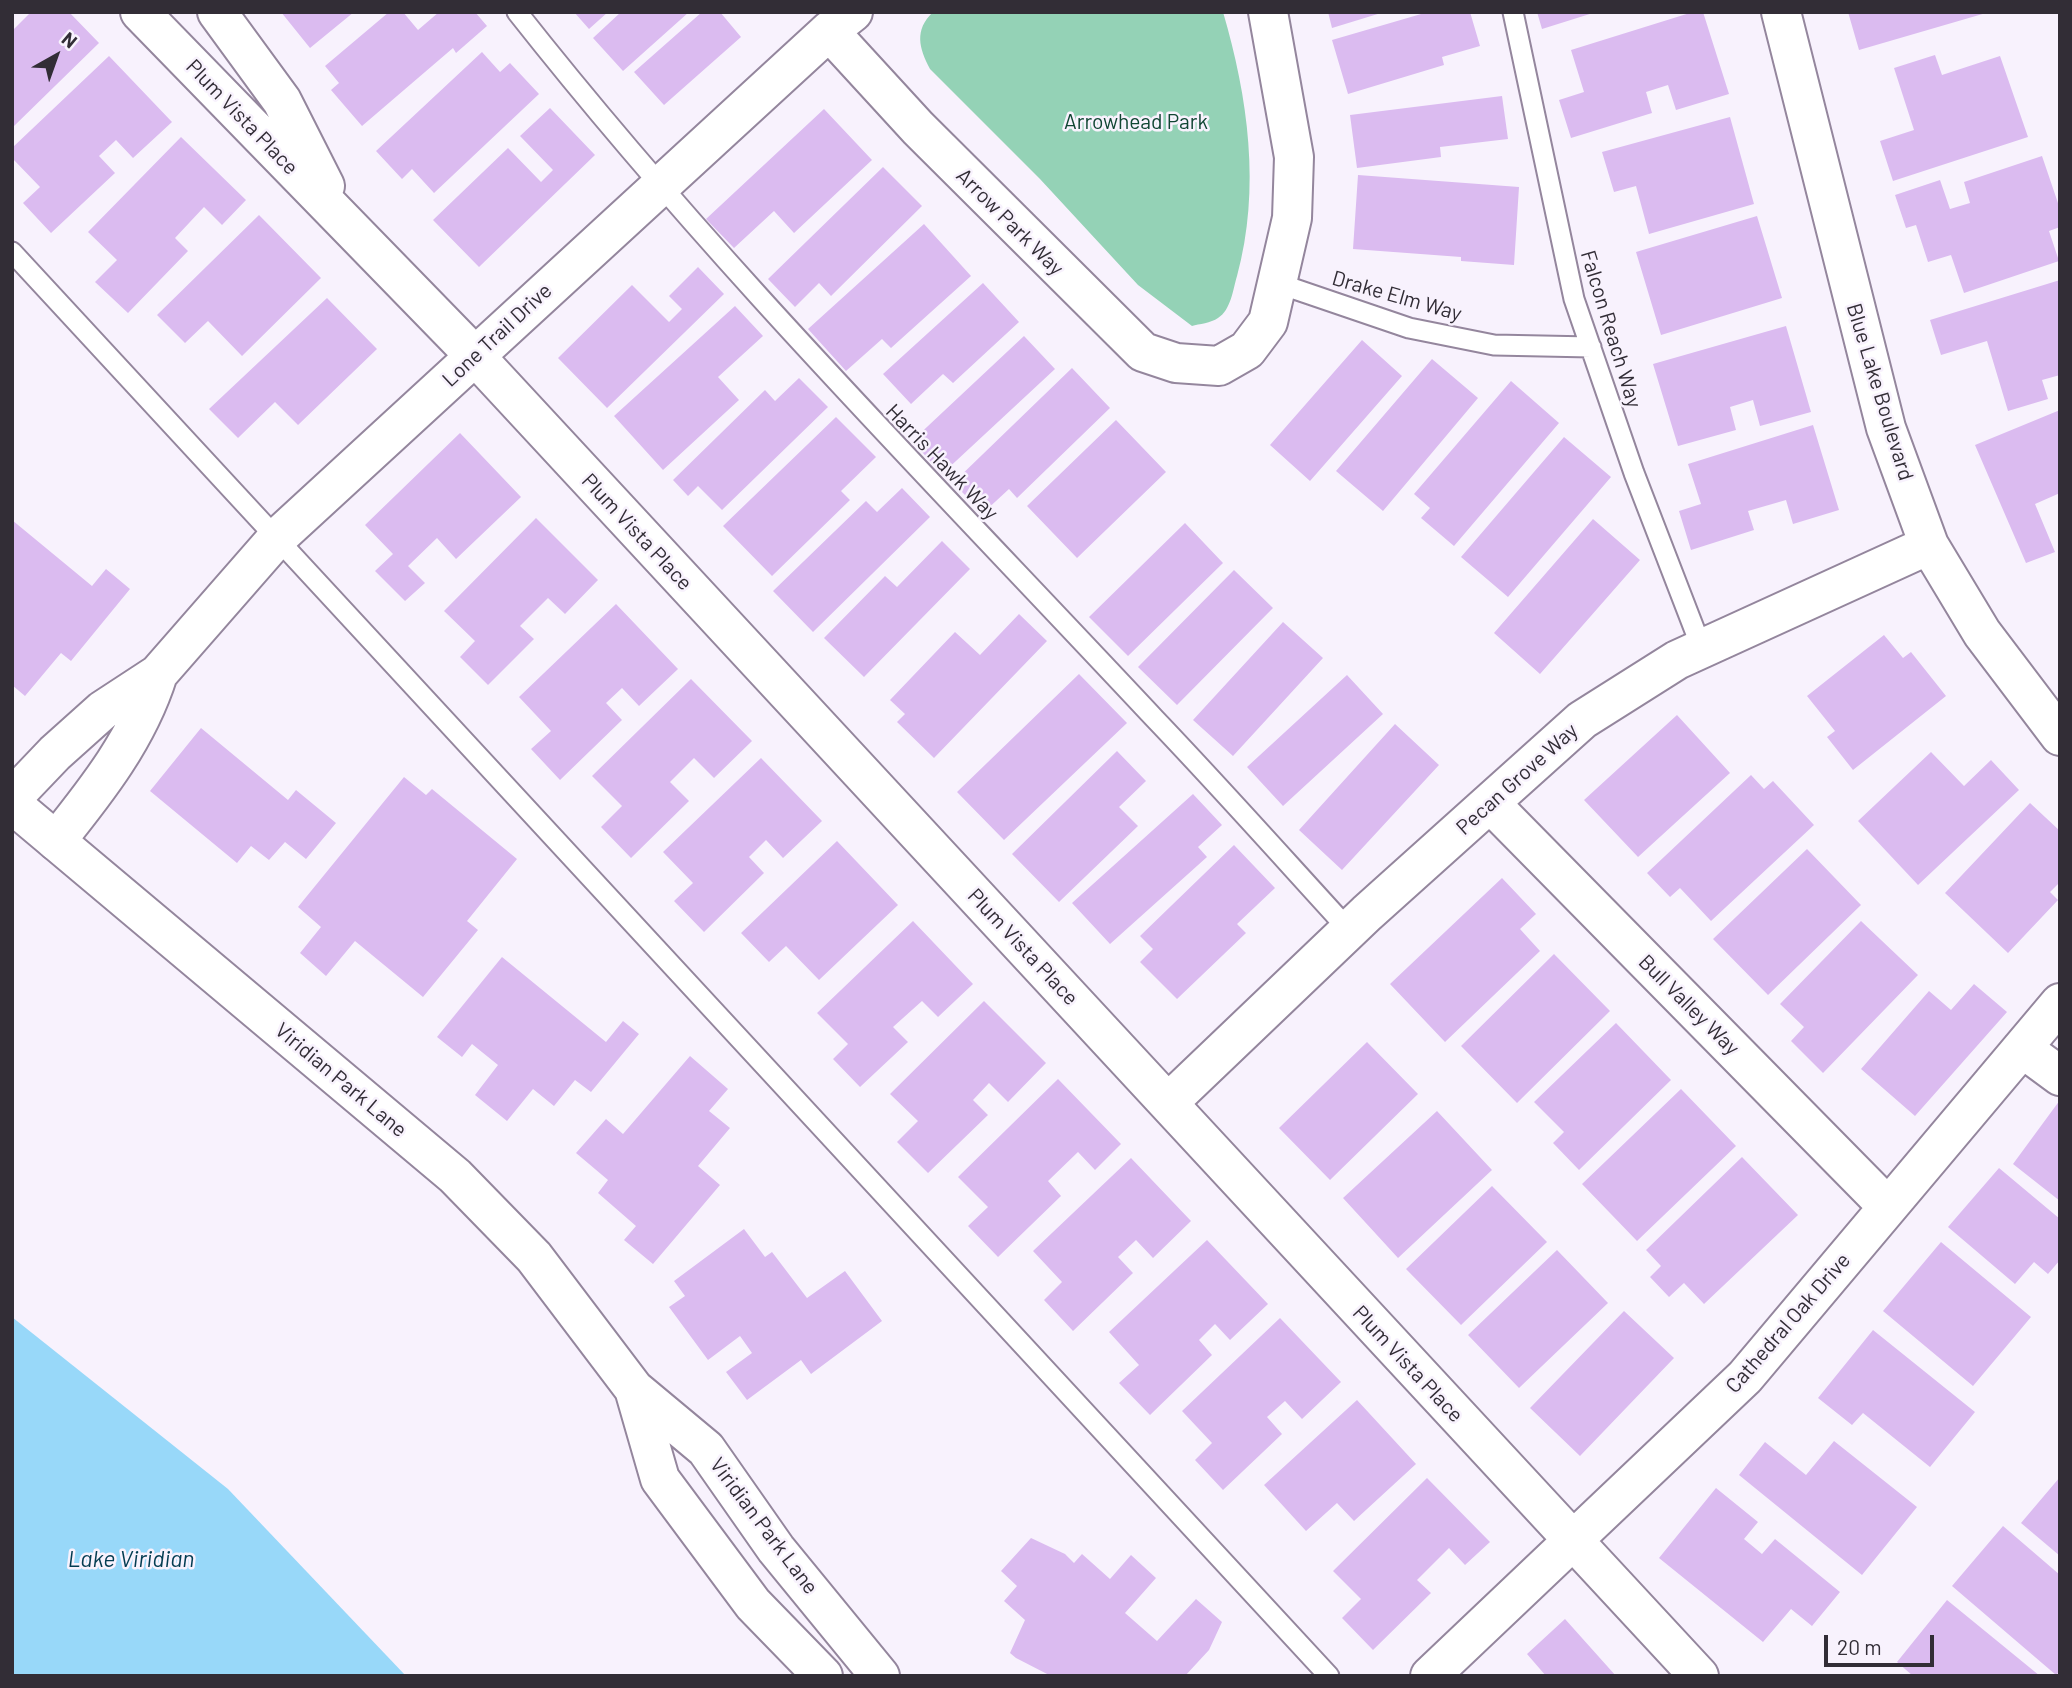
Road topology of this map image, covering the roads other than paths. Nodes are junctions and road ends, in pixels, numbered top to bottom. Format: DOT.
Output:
graph roads {
  1 [pos="140,12"];
  2 [pos="217,12"];
  3 [pos="517,12"];
  4 [pos="1268,12"];
  5 [pos="1513,12"];
  6 [pos="1781,12"];
  7 [pos="841,21"];
  8 [pos="660,185"];
  9 [pos="344,222"];
  10 [pos="12,252"];
  11 [pos="1277,283"];
  12 [pos="1591,347"];
  13 [pos="475,356"];
  14 [pos="276,539"];
  15 [pos="1929,545"];
  16 [pos="1702,649"];
  17 [pos="158,674"];
  18 [pos="2060,736"];
  19 [pos="12,798"];
  20 [pos="12,804"];
  21 [pos="1491,804"];
  22 [pos="56,841"];
  23 [pos="1349,930"];
  24 [pos="2060,1003"];
  25 [pos="2022,1048"];
  26 [pos="2060,1076"];
  27 [pos="1168,1103"];
  28 [pos="1887,1206"];
  29 [pos="634,1389"];
  30 [pos="1571,1541"];
  31 [pos="822,1676"];
  32 [pos="880,1676"];
  33 [pos="1329,1676"];
  34 [pos="1430,1676"];
  35 [pos="1699,1676"];
  1 -- 9 [label="street, Plum Vista Place"];
  2 -- 9 [label="street, Plum Vista Place"];
  3 -- 8 [label="lane, Harris Hawk Way"];
  4 -- 11 [label="street"];
  5 -- 12 [label="lane, Falcon Reach Way"];
  6 -- 15 [label="street, Blue Lake Boulevard"];
  7 -- 8 [label="street, Lone Trail Drive"];
  7 -- 11 [label="street, Arrow Park Way"];
  8 -- 13 [label="street, Lone Trail Drive"];
  8 -- 23 [label="lane, Harris Hawk Way"];
  9 -- 13 [label="street, Plum Vista Place"];
  10 -- 14 [label="lane"];
  11 -- 12 [label="lane, Drake Elm Way"];
  12 -- 16 [label="lane, Falcon Reach Way"];
  13 -- 14 [label="street, Lone Trail Drive"];
  13 -- 27 [label="street, Plum Vista Place"];
  14 -- 17 [label="street, Lone Trail Drive"];
  14 -- 33 [label="lane"];
  15 -- 16 [label="street, Pecan Grove Way"];
  15 -- 18 [label="street, Blue Lake Boulevard"];
  16 -- 21 [label="street, Pecan Grove Way"];
  17 -- 19 [label="street, Lone Trail Drive"];
  17 -- 22 [label="street, Lone Trail Drive"];
  20 -- 22 [label="street, Viridian Park Lane"];
  21 -- 23 [label="street, Pecan Grove Way"];
  21 -- 28 [label="street, Bull Valley Way"];
  22 -- 29 [label="street, Viridian Park Lane"];
  23 -- 27 [label="street, Pecan Grove Way"];
  24 -- 25 [label="street, Cathedral Oak Drive"];
  25 -- 26 [label="street"];
  25 -- 28 [label="street, Cathedral Oak Drive"];
  27 -- 30 [label="street, Plum Vista Place"];
  28 -- 30 [label="street, Cathedral Oak Drive"];
  29 -- 31 [label="street, Viridian Park Lane"];
  29 -- 32 [label="street, Viridian Park Lane"];
  30 -- 34 [label="street, Cathedral Oak Drive"];
  30 -- 35 [label="street, Plum Vista Place"];
}
